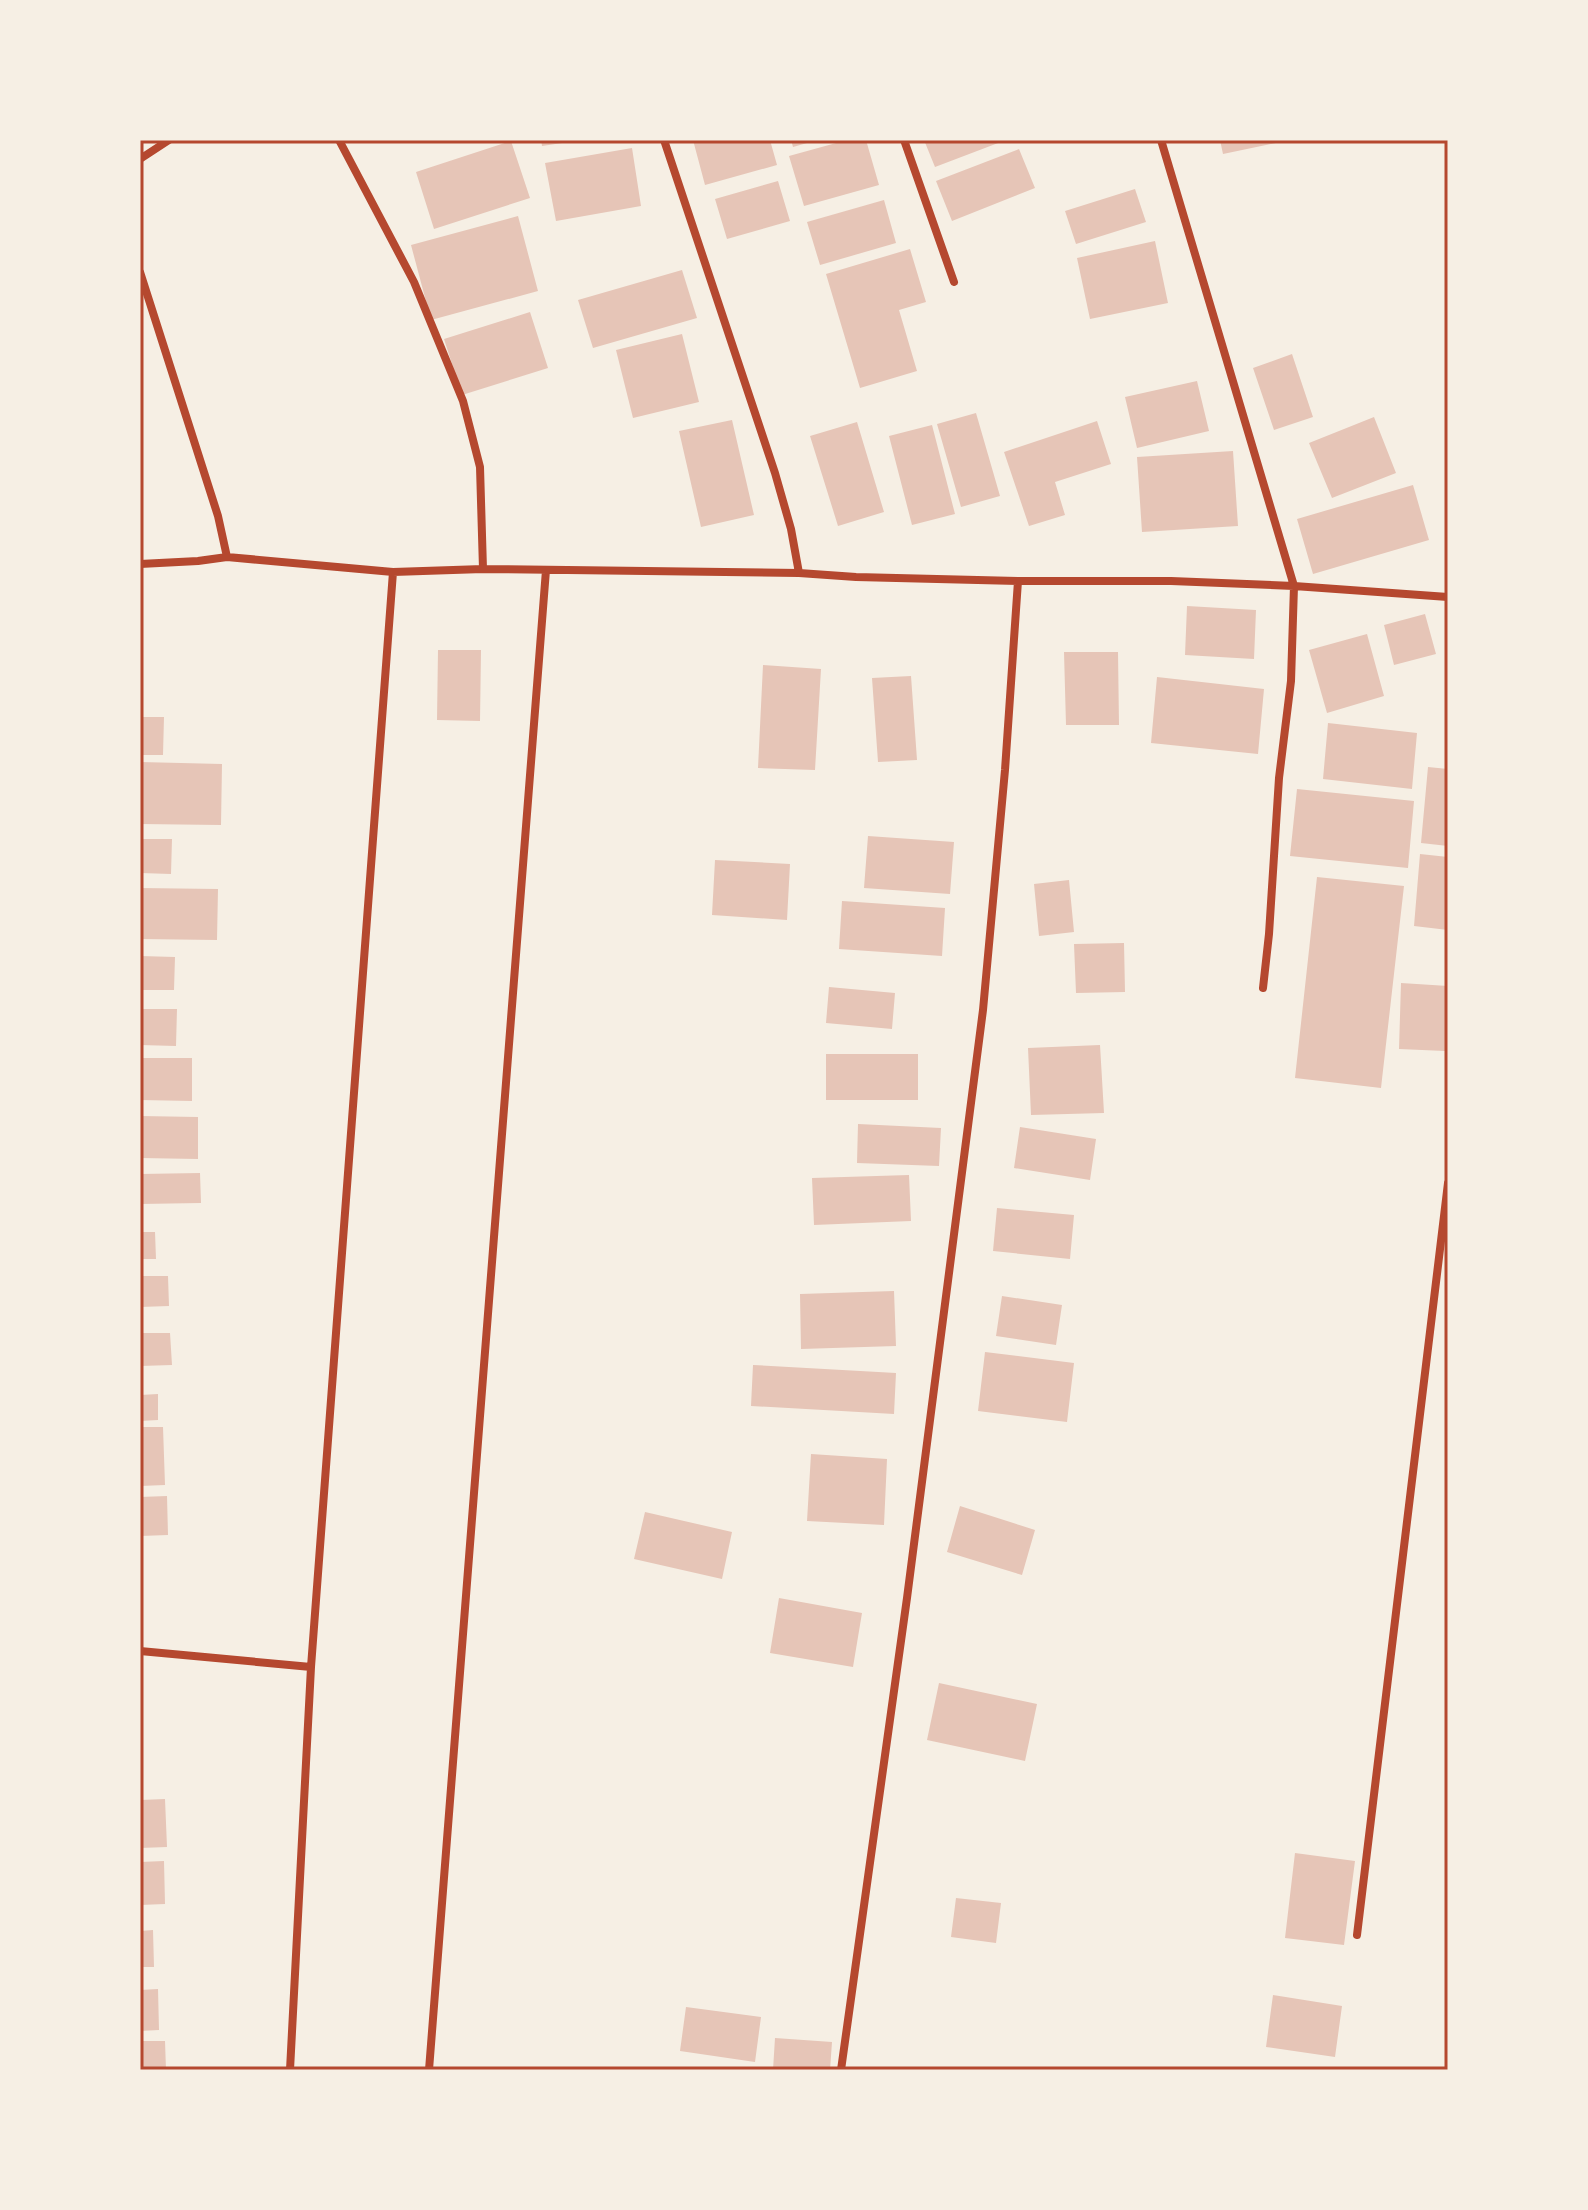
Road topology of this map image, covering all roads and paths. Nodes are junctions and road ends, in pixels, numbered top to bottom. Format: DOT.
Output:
graph roads {
  1 [pos="169,140"];
  2 [pos="339,140"];
  3 [pos="664,140"];
  4 [pos="904,140"];
  5 [pos="1161,140"];
  6 [pos="140,159"];
  7 [pos="140,272"];
  8 [pos="954,282"];
  9 [pos="227,557"];
  10 [pos="140,564"];
  11 [pos="483,569"];
  12 [pos="546,570"];
  13 [pos="393,572"];
  14 [pos="799,573"];
  15 [pos="1018,581"];
  16 [pos="1294,586"];
  17 [pos="1448,597"];
  18 [pos="1263,988"];
  19 [pos="1448,1183"];
  20 [pos="140,1651"];
  21 [pos="311,1667"];
  22 [pos="1357,1935"];
  23 [pos="290,2070"];
  24 [pos="429,2070"];
  25 [pos="841,2070"];
  1 -- 6 [label="street"];
  2 -- 11 [label="street"];
  3 -- 14 [label="street"];
  4 -- 8 [label="street"];
  5 -- 16 [label="street"];
  7 -- 9 [label="street"];
  9 -- 10 [label="street"];
  9 -- 13 [label="street"];
  11 -- 12 [label="street"];
  11 -- 13 [label="street"];
  12 -- 14 [label="street"];
  12 -- 24 [label="street"];
  13 -- 21 [label="street"];
  14 -- 15 [label="street"];
  15 -- 16 [label="street"];
  15 -- 25 [label="street"];
  16 -- 17 [label="street"];
  16 -- 18 [label="street"];
  19 -- 22 [label="street"];
  20 -- 21 [label="street"];
  21 -- 23 [label="street"];
}
